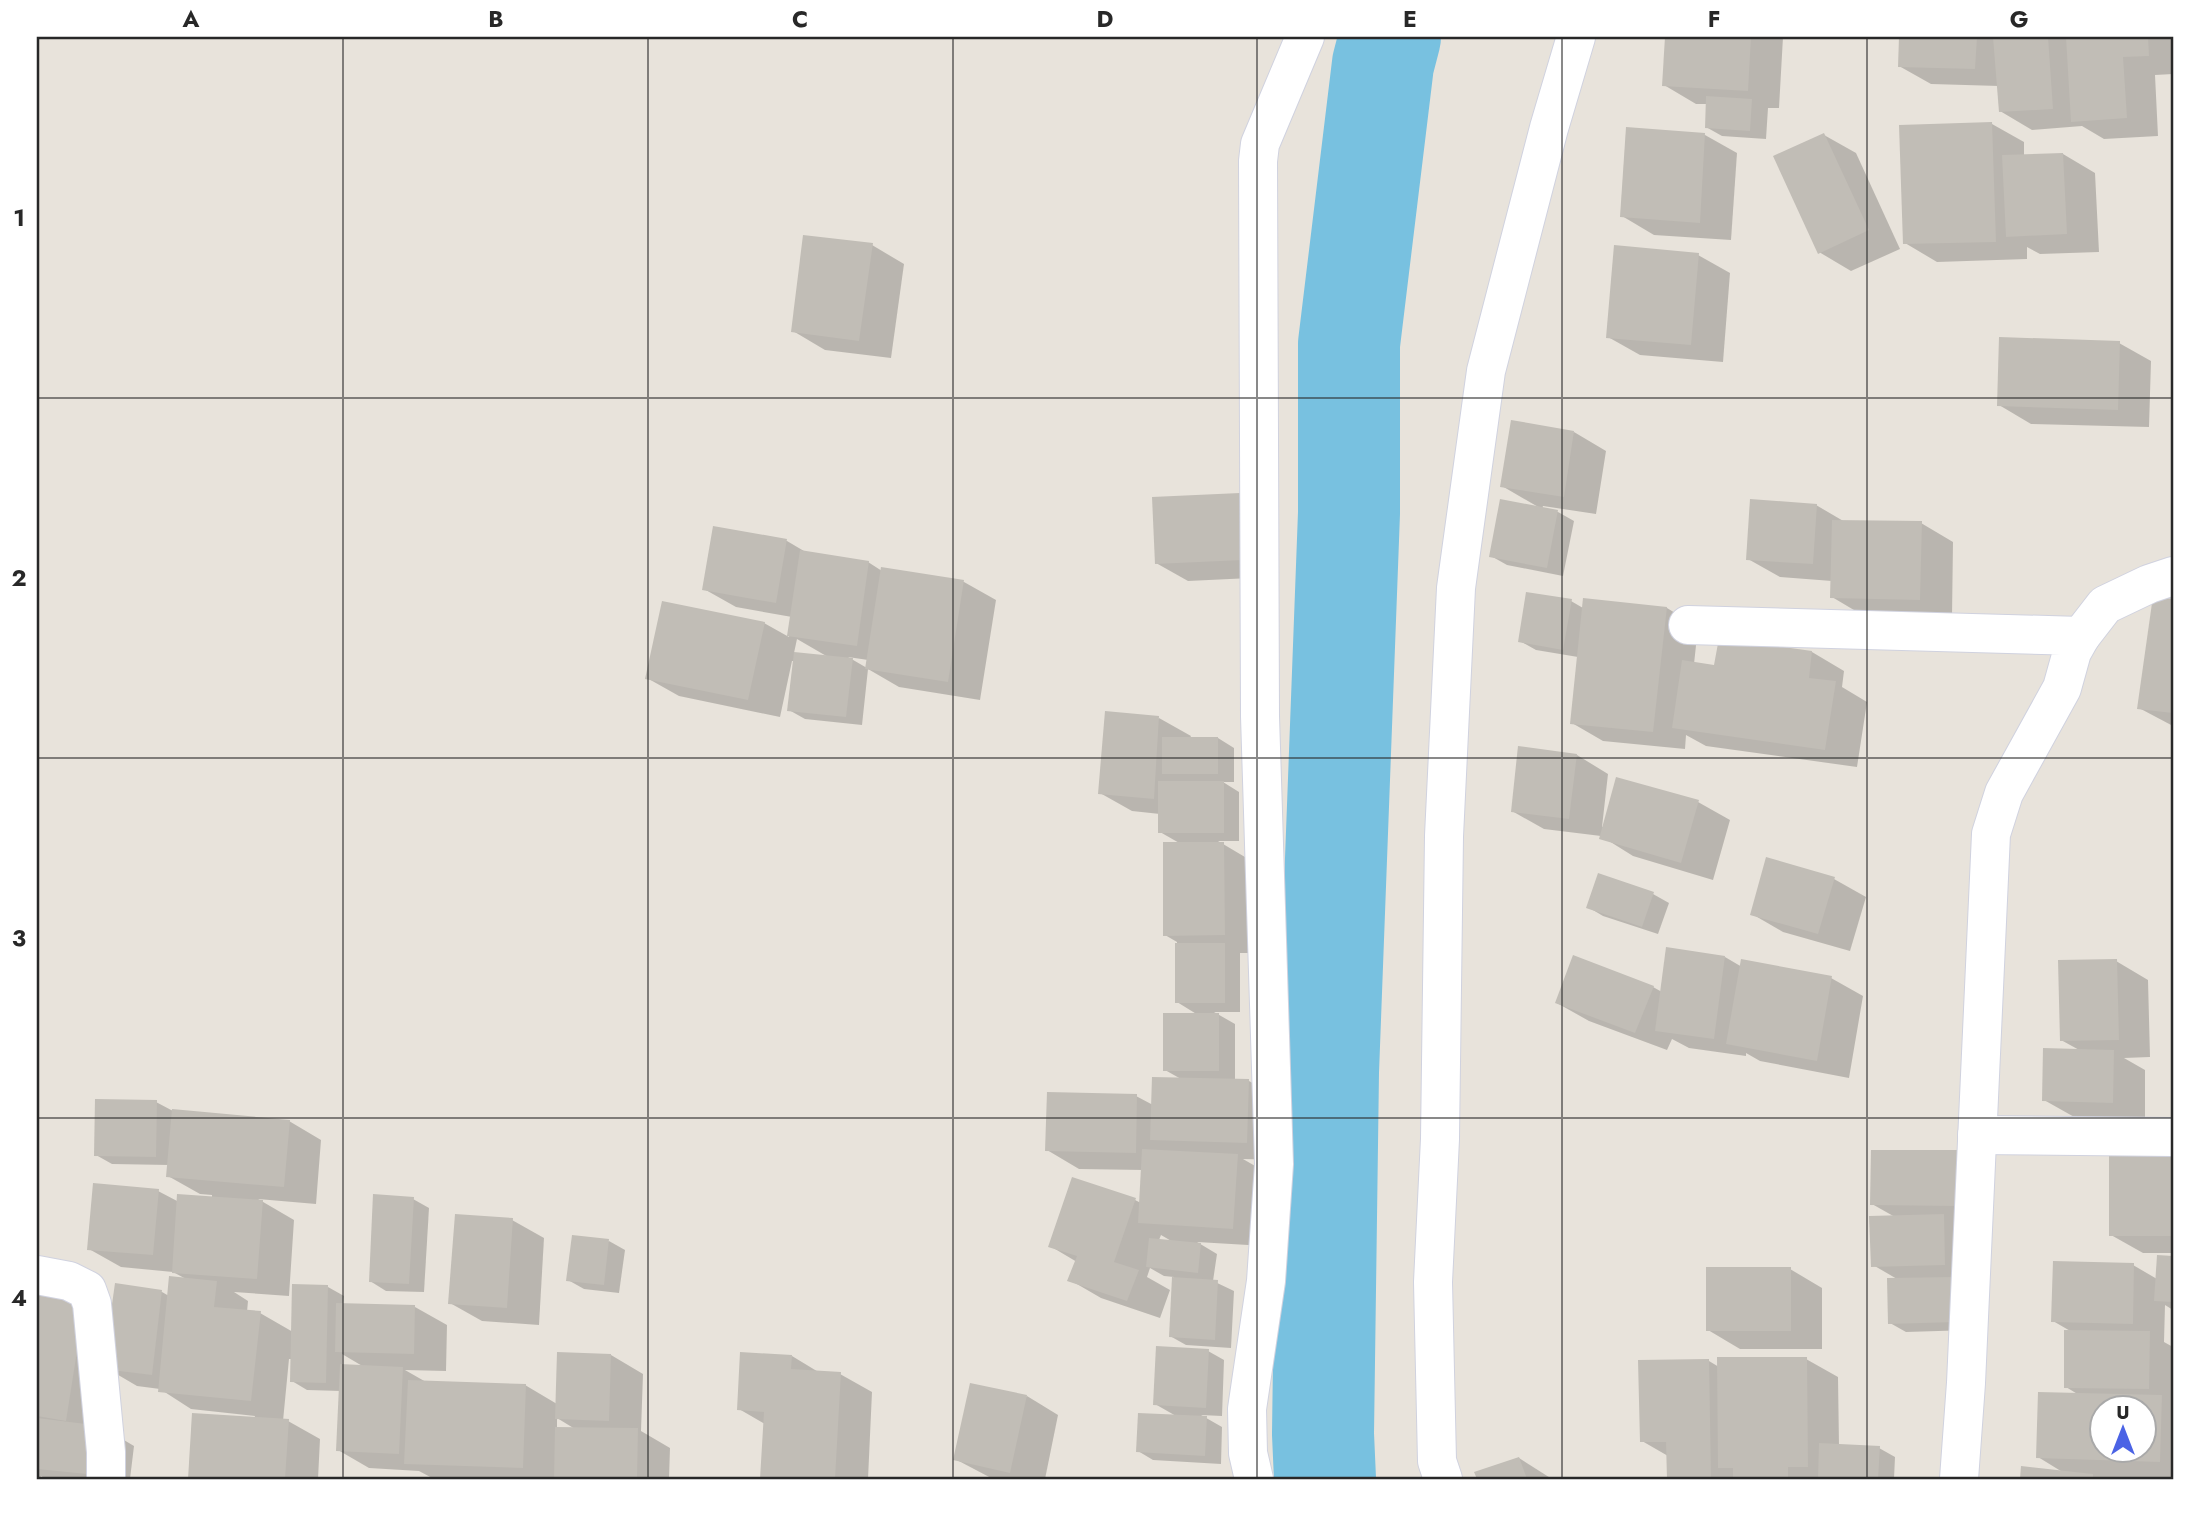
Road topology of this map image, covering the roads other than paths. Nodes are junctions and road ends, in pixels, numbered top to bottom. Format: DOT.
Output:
graph roads {
  1 [pos="1305,37"];
  2 [pos="1576,37"];
  3 [pos="2173,576"];
  4 [pos="1688,625"];
  5 [pos="2081,636"];
  6 [pos="1977,1135"];
  7 [pos="2173,1137"];
  8 [pos="37,1275"];
  9 [pos="106,1479"];
  10 [pos="1254,1479"];
  11 [pos="1443,1479"];
  12 [pos="1959,1479"];
  1 -- 10 [label="street"];
  2 -- 11 [label="street"];
  3 -- 5 [label="street"];
  4 -- 5 [label="street"];
  5 -- 6 [label="street"];
  6 -- 7 [label="street"];
  6 -- 12 [label="street"];
  8 -- 9 [label="street"];
}
